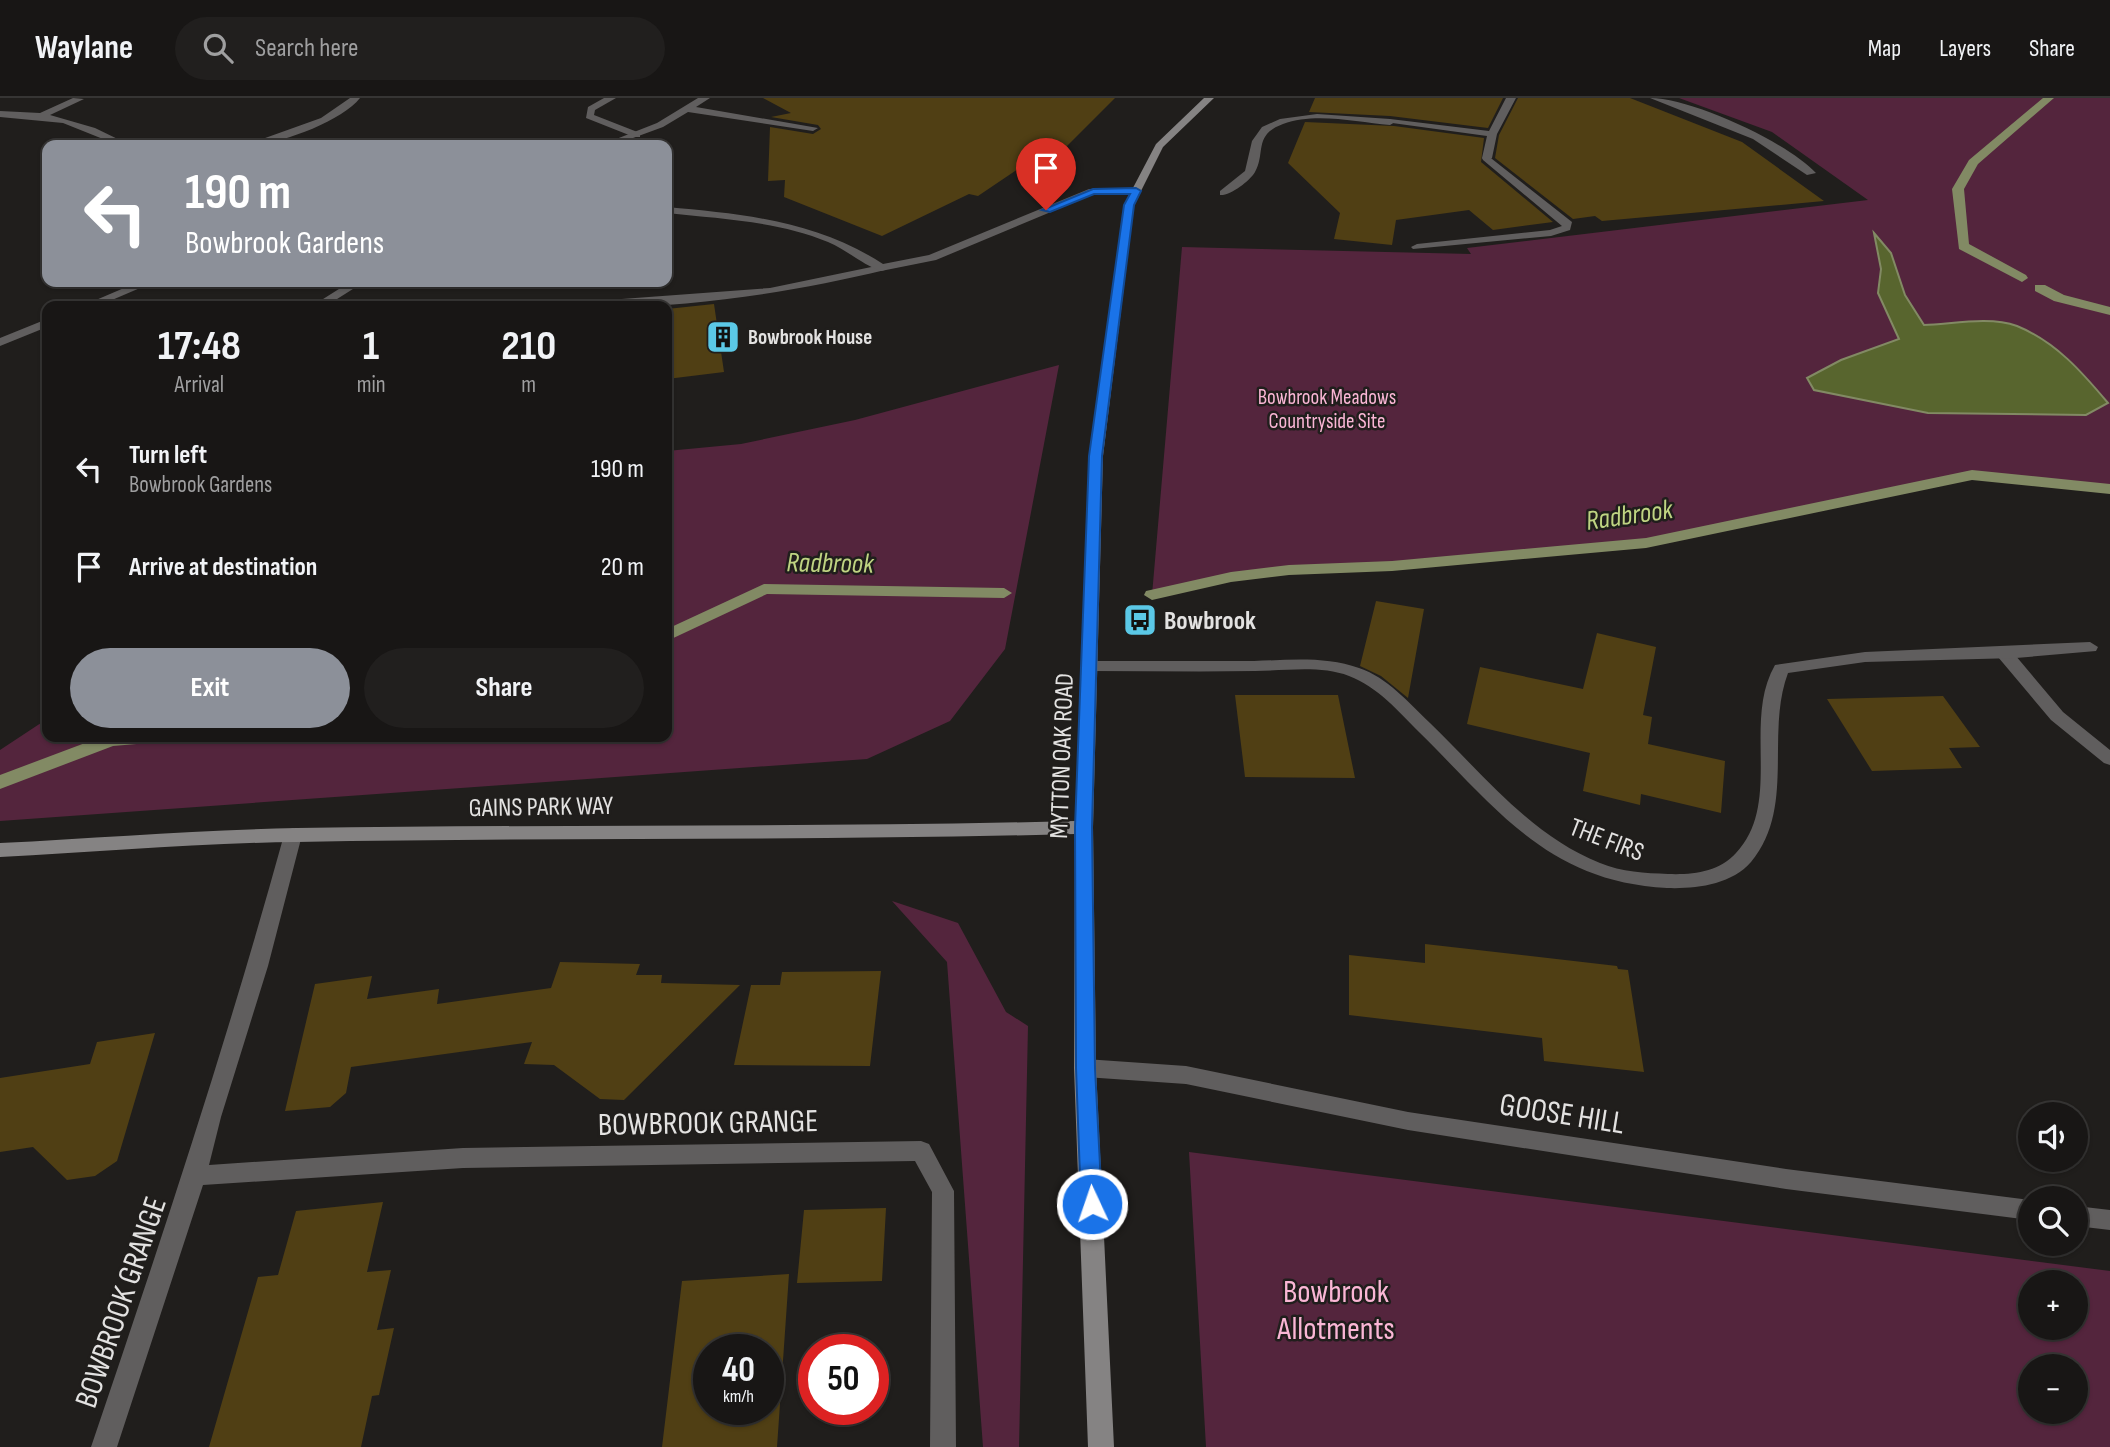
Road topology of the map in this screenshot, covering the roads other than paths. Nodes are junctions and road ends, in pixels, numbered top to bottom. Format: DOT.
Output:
graph roads {
  1 [pos="355,98"];
  2 [pos="611,98"];
  3 [pos="705,98"];
  4 [pos="1209,98"];
  5 [pos="1511,98"];
  6 [pos="1655,98"];
  7 [pos="79,99"];
  8 [pos="688,108"];
  9 [pos="0,114"];
  10 [pos="42,115"];
  11 [pos="813,128"];
  12 [pos="1492,134"];
  13 [pos="637,135"];
  14 [pos="115,140"];
  15 [pos="265,140"];
  16 [pos="622,140"];
  17 [pos="1811,173"];
  18 [pos="1136,191"];
  19 [pos="1224,193"];
  20 [pos="672,211"];
  21 [pos="1417,247"];
  22 [pos="881,268"];
  23 [pos="136,287"];
  24 [pos="350,287"];
  25 [pos="100,301"];
  26 [pos="326,301"];
  27 [pos="644,301"];
  28 [pos="42,325"];
  29 [pos="0,342"];
  30 [pos="2090,647"];
  31 [pos="2004,653"];
  32 [pos="1090,667"];
  33 [pos="2110,759"];
  34 [pos="1084,827"];
  35 [pos="293,835"];
  36 [pos="0,850"];
  37 [pos="1086,1068"];
  38 [pos="195,1176"];
  39 [pos="2018,1209"];
  40 [pos="2088,1217"];
  41 [pos="2110,1220"];
  42 [pos="104,1447"];
  43 [pos="943,1447"];
  44 [pos="1101,1447"];
  1 -- 15 [label="street"];
  2 -- 13 [label="street"];
  3 -- 8 [label="street"];
  4 -- 18 [label="main road, MYTTON OAK ROAD"];
  5 -- 12 [label="street"];
  6 -- 17 [label="street"];
  7 -- 10 [label="street"];
  8 -- 11 [label="street"];
  8 -- 13 [label="street"];
  9 -- 10 [label="street"];
  10 -- 14 [label="street"];
  12 -- 19 [label="street"];
  12 -- 21 [label="street"];
  13 -- 16 [label="street"];
  18 -- 22 [label="street"];
  18 -- 32 [label="main road, MYTTON OAK ROAD"];
  20 -- 22 [label="street"];
  22 -- 27 [label="street"];
  23 -- 25 [label="street"];
  24 -- 26 [label="street"];
  28 -- 29 [label="street"];
  30 -- 31 [label="street, THE FIRS"];
  31 -- 32 [label="street, THE FIRS"];
  31 -- 33 [label="street"];
  32 -- 34 [label="main road, MYTTON OAK ROAD"];
  34 -- 35 [label="main road, GAINS PARK WAY"];
  34 -- 37 [label="main road, MYTTON OAK ROAD"];
  35 -- 36 [label="main road, GAINS PARK WAY"];
  35 -- 38 [label="street, BOWBROOK GRANGE"];
  37 -- 39 [label="street, GOOSE HILL"];
  37 -- 44 [label="main road, MYTTON OAK ROAD"];
  38 -- 42 [label="street, BOWBROOK GRANGE"];
  38 -- 43 [label="street, BOWBROOK GRANGE"];
  40 -- 41 [label="street"];
}
